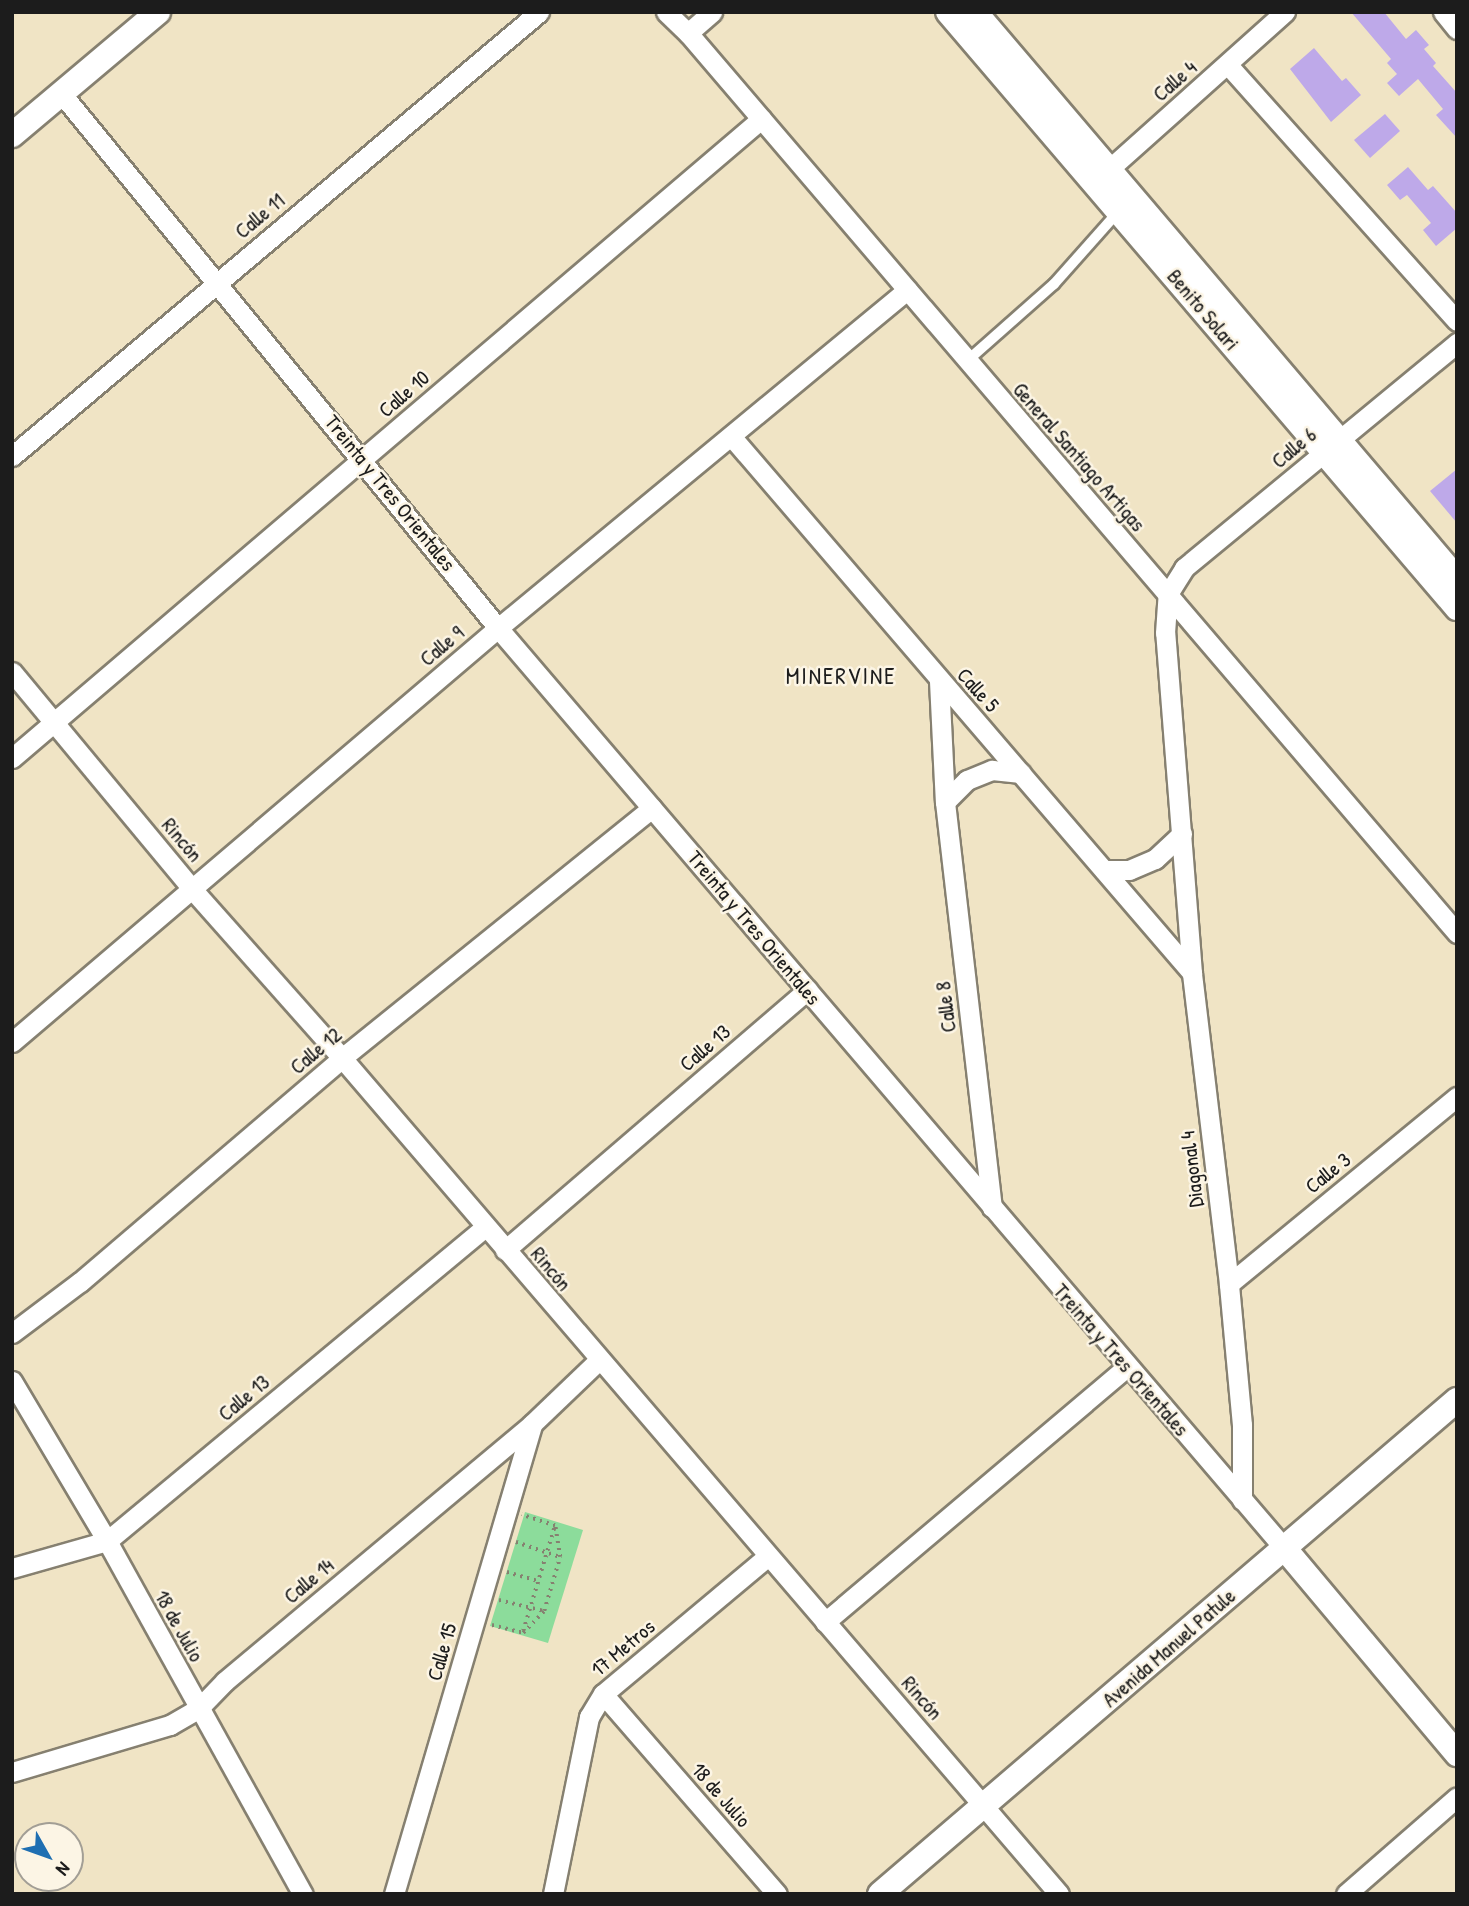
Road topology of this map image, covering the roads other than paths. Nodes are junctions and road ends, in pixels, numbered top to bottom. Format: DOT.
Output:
graph roads {
  1 [pos="158,12"];
  2 [pos="539,12"];
  3 [pos="666,12"];
  4 [pos="712,12"];
  5 [pos="948,12"];
  6 [pos="975,12"];
  7 [pos="1285,12"];
  8 [pos="1443,12"];
  9 [pos="1264,19"];
  10 [pos="1457,29"];
  11 [pos="688,33"];
  12 [pos="1228,65"];
  13 [pos="61,93"];
  14 [pos="761,119"];
  15 [pos="12,135"];
  16 [pos="1101,176"];
  17 [pos="1119,212"];
  18 [pos="216,283"];
  19 [pos="907,290"];
  20 [pos="1457,321"];
  21 [pos="1457,343"];
  22 [pos="967,361"];
  23 [pos="731,436"];
  24 [pos="1331,446"];
  25 [pos="12,456"];
  26 [pos="363,459"];
  27 [pos="1457,579"];
  28 [pos="1168,594"];
  29 [pos="1457,608"];
  30 [pos="498,628"];
  31 [pos="12,673"];
  32 [pos="939,681"];
  33 [pos="54,722"];
  34 [pos="12,758"];
  35 [pos="1021,773"];
  36 [pos="945,802"];
  37 [pos="652,808"];
  38 [pos="1182,834"];
  39 [pos="1104,870"];
  40 [pos="192,889"];
  41 [pos="1457,933"];
  42 [pos="1192,973"];
  43 [pos="807,990"];
  44 [pos="12,1042"];
  45 [pos="342,1058"];
  46 [pos="1457,1097"];
  47 [pos="992,1208"];
  48 [pos="485,1227"];
  49 [pos="505,1250"];
  50 [pos="1229,1284"];
  51 [pos="12,1333"];
  52 [pos="598,1360"];
  53 [pos="1127,1367"];
  54 [pos="12,1381"];
  55 [pos="1457,1400"];
  56 [pos="532,1424"];
  57 [pos="1242,1500"];
  58 [pos="107,1541"];
  59 [pos="1285,1549"];
  60 [pos="767,1557"];
  61 [pos="12,1568"];
  62 [pos="825,1622"];
  63 [pos="603,1694"];
  64 [pos="199,1709"];
  65 [pos="1457,1754"];
  66 [pos="12,1772"];
  67 [pos="1457,1797"];
  68 [pos="985,1805"];
  69 [pos="303,1894"];
  70 [pos="394,1894"];
  71 [pos="552,1894"];
  72 [pos="777,1894"];
  73 [pos="880,1894"];
  74 [pos="1059,1894"];
  75 [pos="1346,1894"];
  1 -- 13 [label="street"];
  2 -- 18 [label="street, Calle 11"];
  3 -- 11 [label="street, General Santiago Artigas"];
  4 -- 11 [label="street"];
  5 -- 16 [label="street, Benito Solari"];
  6 -- 16 [label="street, Benito Solari"];
  7 -- 9 [label="street, Calle 4"];
  8 -- 10 [label="street"];
  9 -- 12 [label="street, Calle 4"];
  11 -- 14 [label="street, General Santiago Artigas"];
  12 -- 16 [label="street, Calle 4"];
  12 -- 20 [label="street"];
  13 -- 15 [label="street"];
  13 -- 18 [label="street, Treinta y Tres Orientales"];
  14 -- 19 [label="street, General Santiago Artigas"];
  14 -- 26 [label="street, Calle 10"];
  16 -- 17 [label="street, Benito Solari"];
  16 -- 24 [label="street, Benito Solari"];
  17 -- 22 [label="lane"];
  17 -- 24 [label="street, Benito Solari"];
  18 -- 25 [label="street, Calle 11"];
  18 -- 26 [label="street, Treinta y Tres Orientales"];
  19 -- 22 [label="street, General Santiago Artigas"];
  19 -- 23 [label="street, Calle 9"];
  21 -- 24 [label="street, Calle 6"];
  22 -- 28 [label="street, General Santiago Artigas"];
  23 -- 30 [label="street, Calle 9"];
  23 -- 32 [label="street, Calle 5"];
  24 -- 27 [label="street, Benito Solari"];
  24 -- 28 [label="street, Calle 6"];
  24 -- 29 [label="street, Benito Solari"];
  26 -- 30 [label="street, Treinta y Tres Orientales"];
  26 -- 33 [label="street, Calle 10"];
  28 -- 38 [label="street, Diagonal 4"];
  28 -- 41 [label="street, General Santiago Artigas"];
  30 -- 37 [label="street, Treinta y Tres Orientales"];
  30 -- 40 [label="street, Calle 9"];
  31 -- 33 [label="street, Rincón"];
  32 -- 35 [label="street, Calle 5"];
  32 -- 36 [label="street, Calle 8"];
  33 -- 34 [label="street, Calle 10"];
  33 -- 40 [label="street, Rincón"];
  35 -- 36 [label="street"];
  35 -- 39 [label="street, Calle 5"];
  36 -- 47 [label="street, Calle 8"];
  37 -- 43 [label="street, Treinta y Tres Orientales"];
  37 -- 45 [label="street, Calle 12"];
  38 -- 39 [label="street"];
  38 -- 42 [label="street, Diagonal 4"];
  39 -- 42 [label="street, Calle 5"];
  40 -- 44 [label="street, Calle 9"];
  40 -- 45 [label="street, Rincón"];
  42 -- 50 [label="street, Diagonal 4"];
  43 -- 47 [label="street, Treinta y Tres Orientales"];
  43 -- 49 [label="street, Calle 13"];
  45 -- 48 [label="street, Rincón"];
  45 -- 51 [label="street, Calle 12"];
  46 -- 50 [label="street, Calle 3"];
  47 -- 53 [label="street, Treinta y Tres Orientales"];
  48 -- 49 [label="street, Rincón"];
  48 -- 58 [label="street, Calle 13"];
  49 -- 52 [label="street, Rincón"];
  50 -- 57 [label="street, Diagonal 4"];
  52 -- 56 [label="street, Calle 14"];
  52 -- 60 [label="street, Rincón"];
  53 -- 57 [label="street, Treinta y Tres Orientales"];
  53 -- 62 [label="street"];
  54 -- 58 [label="street, 18 de Julio"];
  55 -- 59 [label="street, Avenida Manuel Patule"];
  56 -- 64 [label="street, Calle 14"];
  56 -- 70 [label="street, Calle 15"];
  57 -- 59 [label="street, Treinta y Tres Orientales"];
  58 -- 61 [label="street, Calle 13"];
  58 -- 64 [label="street, 18 de Julio"];
  59 -- 65 [label="street, Treinta y Tres Orientales"];
  59 -- 68 [label="street, Avenida Manuel Patule"];
  60 -- 62 [label="street, Rincón"];
  60 -- 63 [label="street, 17 Metros"];
  62 -- 68 [label="street, Rincón"];
  63 -- 71 [label="street, 17 Metros"];
  63 -- 72 [label="street, 18 de Julio"];
  64 -- 66 [label="street, Calle 14"];
  64 -- 69 [label="street, 18 de Julio"];
  67 -- 75 [label="street"];
  68 -- 73 [label="street, Avenida Manuel Patule"];
  68 -- 74 [label="street, Rincón"];
}
